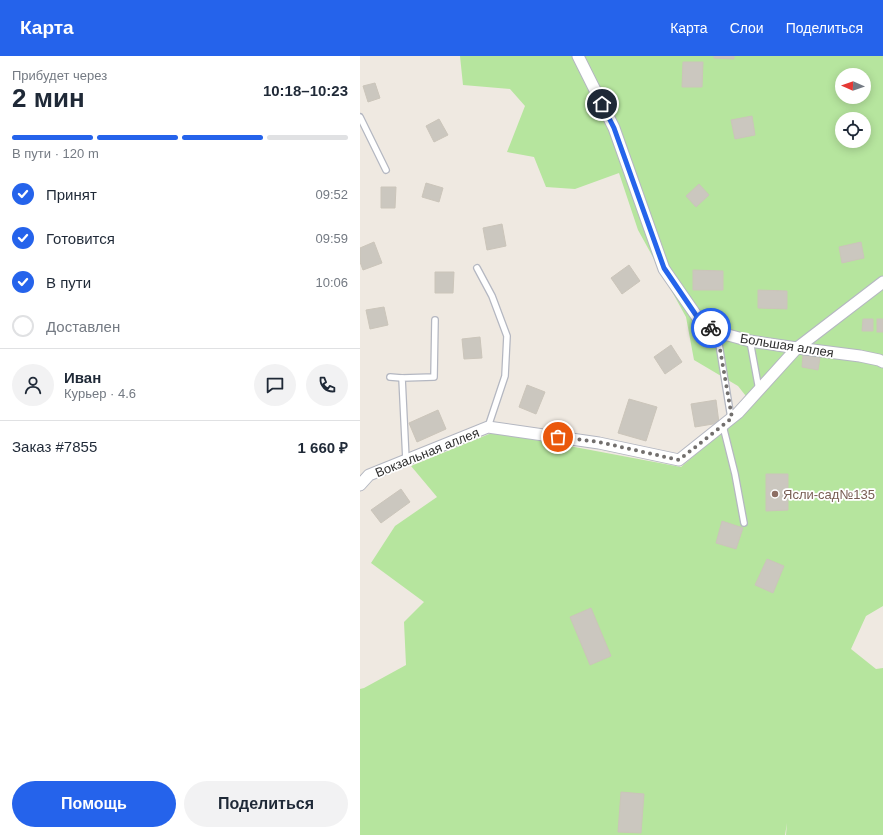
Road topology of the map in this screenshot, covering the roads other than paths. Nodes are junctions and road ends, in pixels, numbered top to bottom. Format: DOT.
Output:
graph roads {
  1 [pos="578,56"];
  2 [pos="360,117"];
  3 [pos="386,170"];
  4 [pos="477,268"];
  5 [pos="883,282"];
  6 [pos="436,320"];
  7 [pos="717,332"];
  8 [pos="750,341"];
  9 [pos="797,348"];
  10 [pos="883,362"];
  11 [pos="390,378"];
  12 [pos="402,378"];
  13 [pos="759,390"];
  14 [pos="728,421"];
  15 [pos="488,427"];
  16 [pos="406,460"];
  17 [pos="360,485"];
  18 [pos="744,523"];
  1 -- 7 [label="street, Большая аллея"];
  2 -- 3 [label="lane"];
  4 -- 15 [label="lane"];
  5 -- 9 [label="street, Вокзальная аллея"];
  6 -- 12 [label="lane"];
  7 -- 8 [label="street, Большая аллея"];
  7 -- 14 [label="lane"];
  8 -- 9 [label="street, Большая аллея"];
  8 -- 13 [label="lane"];
  9 -- 10 [label="street, Большая аллея"];
  9 -- 13 [label="street, Вокзальная аллея"];
  11 -- 12 [label="lane"];
  12 -- 16 [label="lane"];
  13 -- 14 [label="street, Вокзальная аллея"];
  14 -- 15 [label="street, Вокзальная аллея"];
  14 -- 18 [label="lane"];
  15 -- 16 [label="street, Вокзальная аллея"];
  16 -- 17 [label="street, Вокзальная аллея"];
}
